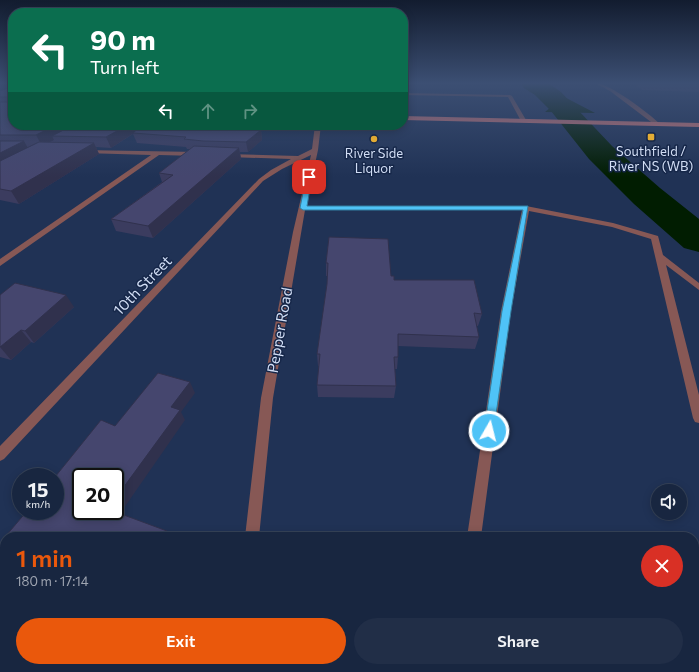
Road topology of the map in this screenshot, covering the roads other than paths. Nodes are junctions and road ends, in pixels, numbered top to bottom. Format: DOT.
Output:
graph roads {
  1 [pos="520,114"];
  2 [pos="644,114"];
  3 [pos="408,118"];
  4 [pos="523,120"];
  5 [pos="657,124"];
  6 [pos="699,125"];
  7 [pos="317,130"];
  8 [pos="314,150"];
  9 [pos="79,151"];
  10 [pos="159,152"];
  11 [pos="208,154"];
  12 [pos="224,155"];
  13 [pos="301,158"];
  14 [pos="303,208"];
  15 [pos="526,208"];
  16 [pos="660,256"];
  17 [pos="0,263"];
  18 [pos="699,287"];
  19 [pos="699,418"];
  20 [pos="0,455"];
  21 [pos="253,532"];
  22 [pos="475,532"];
  1 -- 4 [label="street"];
  2 -- 5 [label="street"];
  3 -- 4 [label="main road"];
  4 -- 5 [label="main road"];
  5 -- 6 [label="main road"];
  7 -- 8 [label="street, Pepper Road"];
  8 -- 13 [label="street, 10th Street"];
  8 -- 14 [label="street, Pepper Road"];
  9 -- 10 [label="street"];
  10 -- 11 [label="street"];
  10 -- 17 [label="street"];
  12 -- 13 [label="street"];
  13 -- 20 [label="street, 10th Street"];
  14 -- 15 [label="street"];
  14 -- 21 [label="street, Pepper Road"];
  15 -- 16 [label="street"];
  15 -- 22 [label="street"];
  16 -- 18 [label="street"];
  16 -- 19 [label="street"];
}
